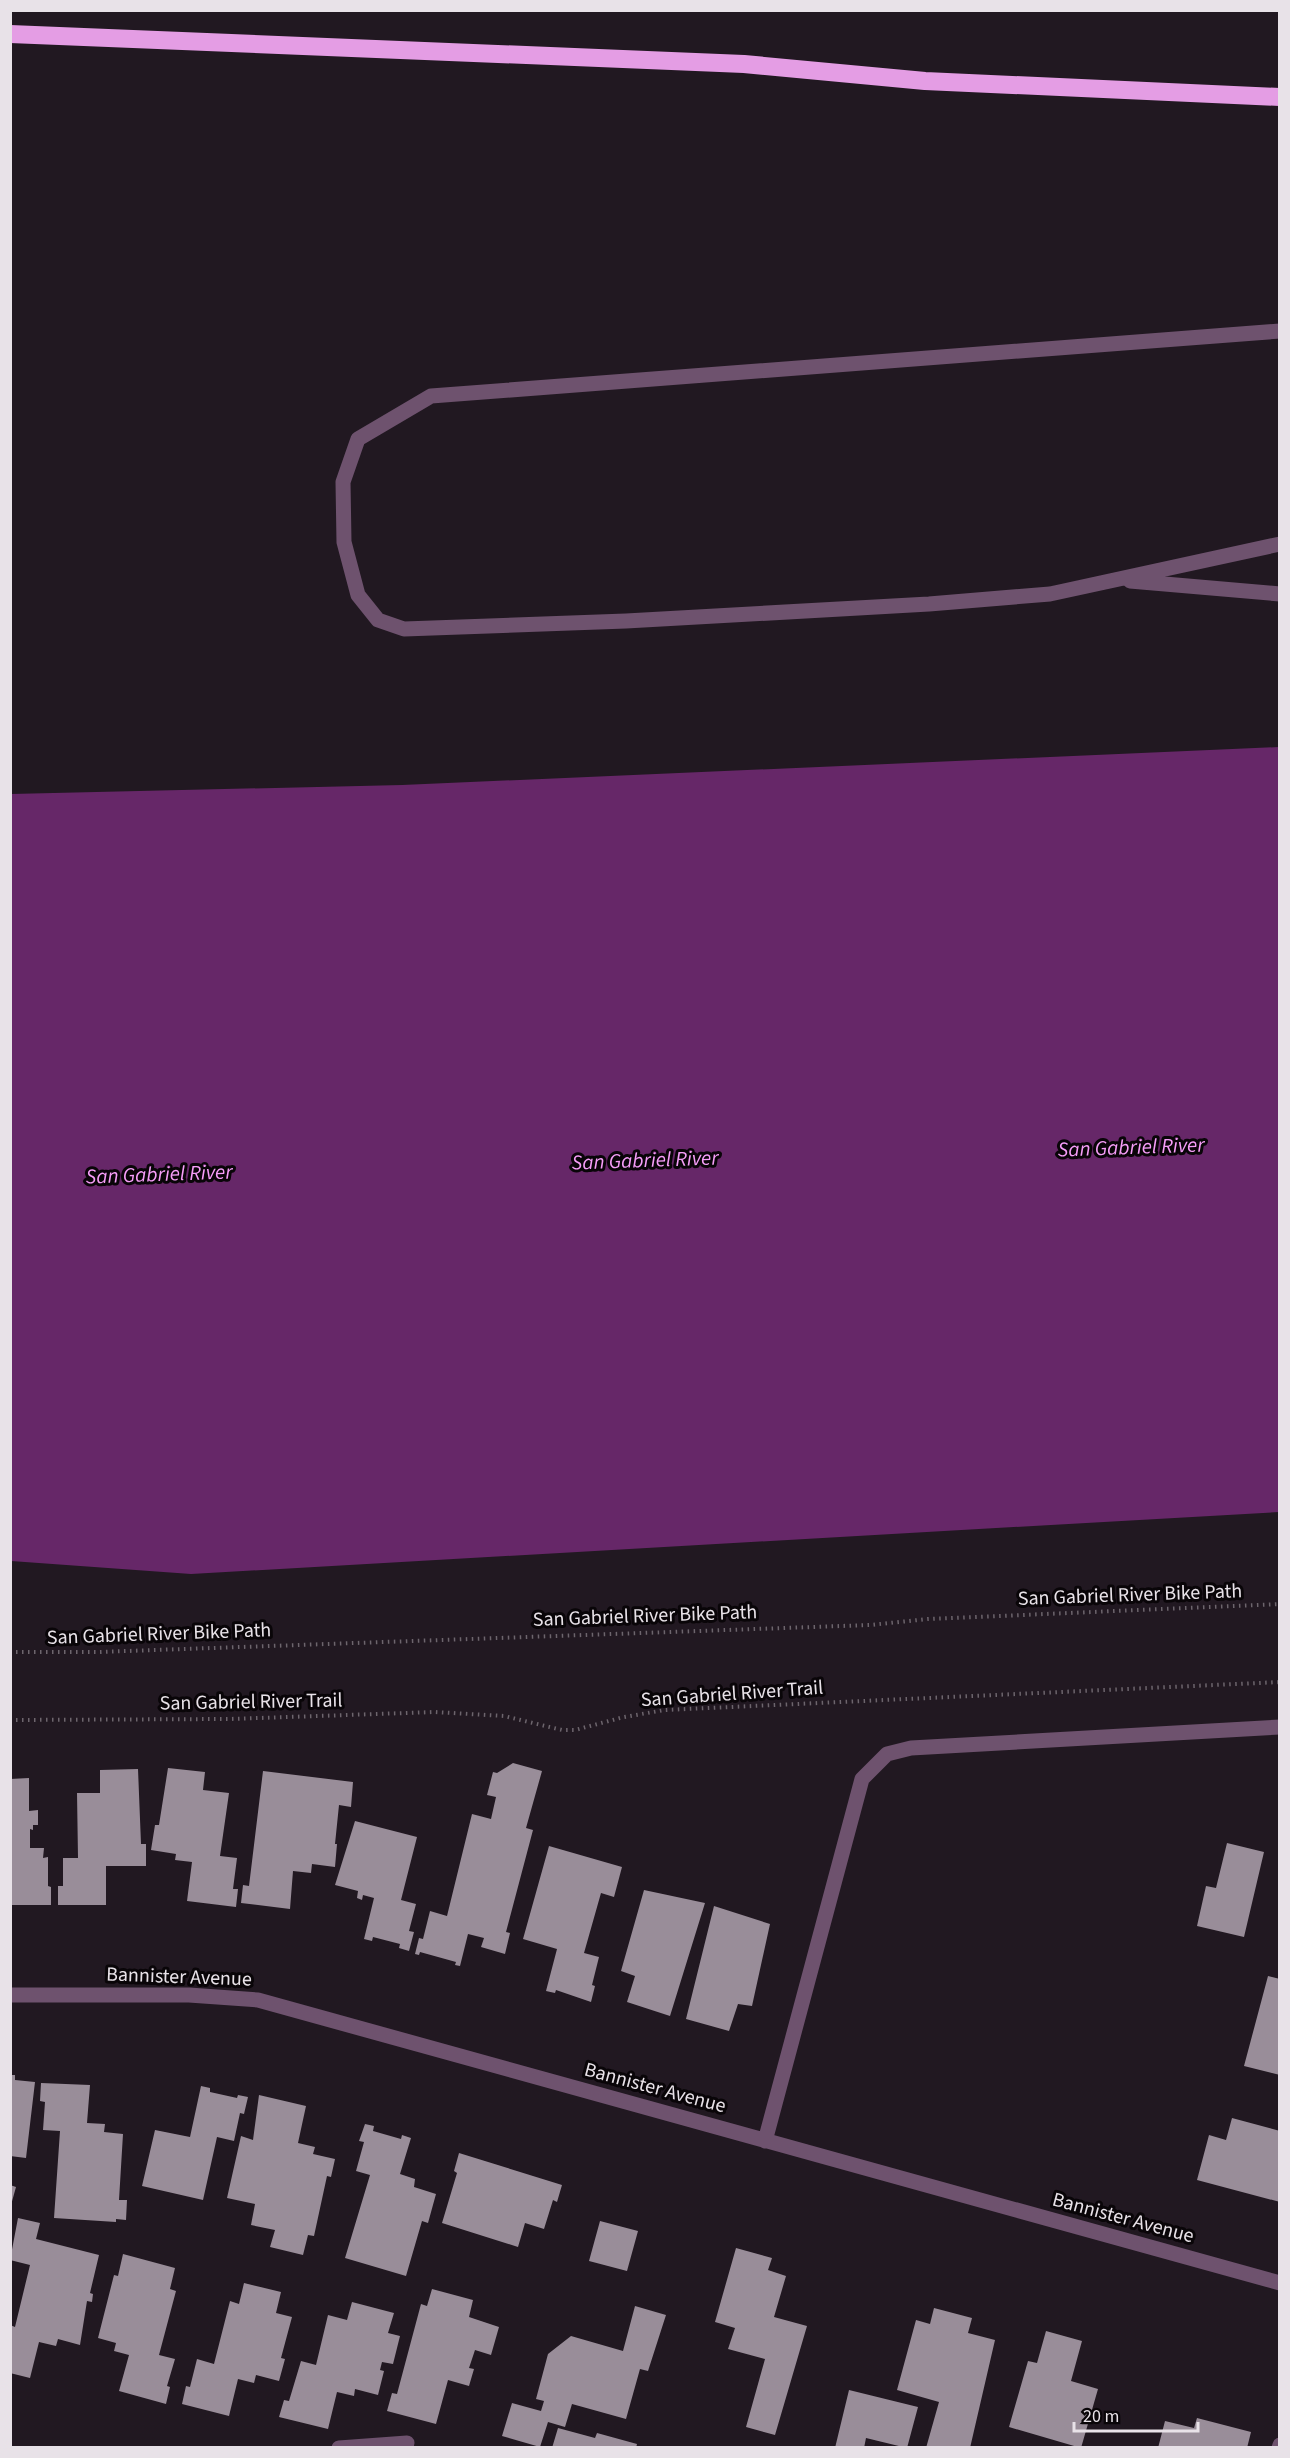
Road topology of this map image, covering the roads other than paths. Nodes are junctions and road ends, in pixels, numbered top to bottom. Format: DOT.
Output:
graph roads {
  1 [pos="10,34"];
  2 [pos="1280,97"];
  3 [pos="1280,331"];
  4 [pos="1280,544"];
  5 [pos="1115,580"];
  6 [pos="1280,594"];
  7 [pos="1280,1726"];
  8 [pos="10,1995"];
  9 [pos="765,2141"];
  10 [pos="1280,2283"];
  11 [pos="407,2443"];
  12 [pos="339,2448"];
  1 -- 2 [label="highway"];
  3 -- 5 [label="street"];
  4 -- 5 [label="street"];
  5 -- 6 [label="street"];
  7 -- 9 [label="street"];
  8 -- 9 [label="street, Bannister Avenue"];
  9 -- 10 [label="street, Bannister Avenue"];
  11 -- 12 [label="street"];
}
